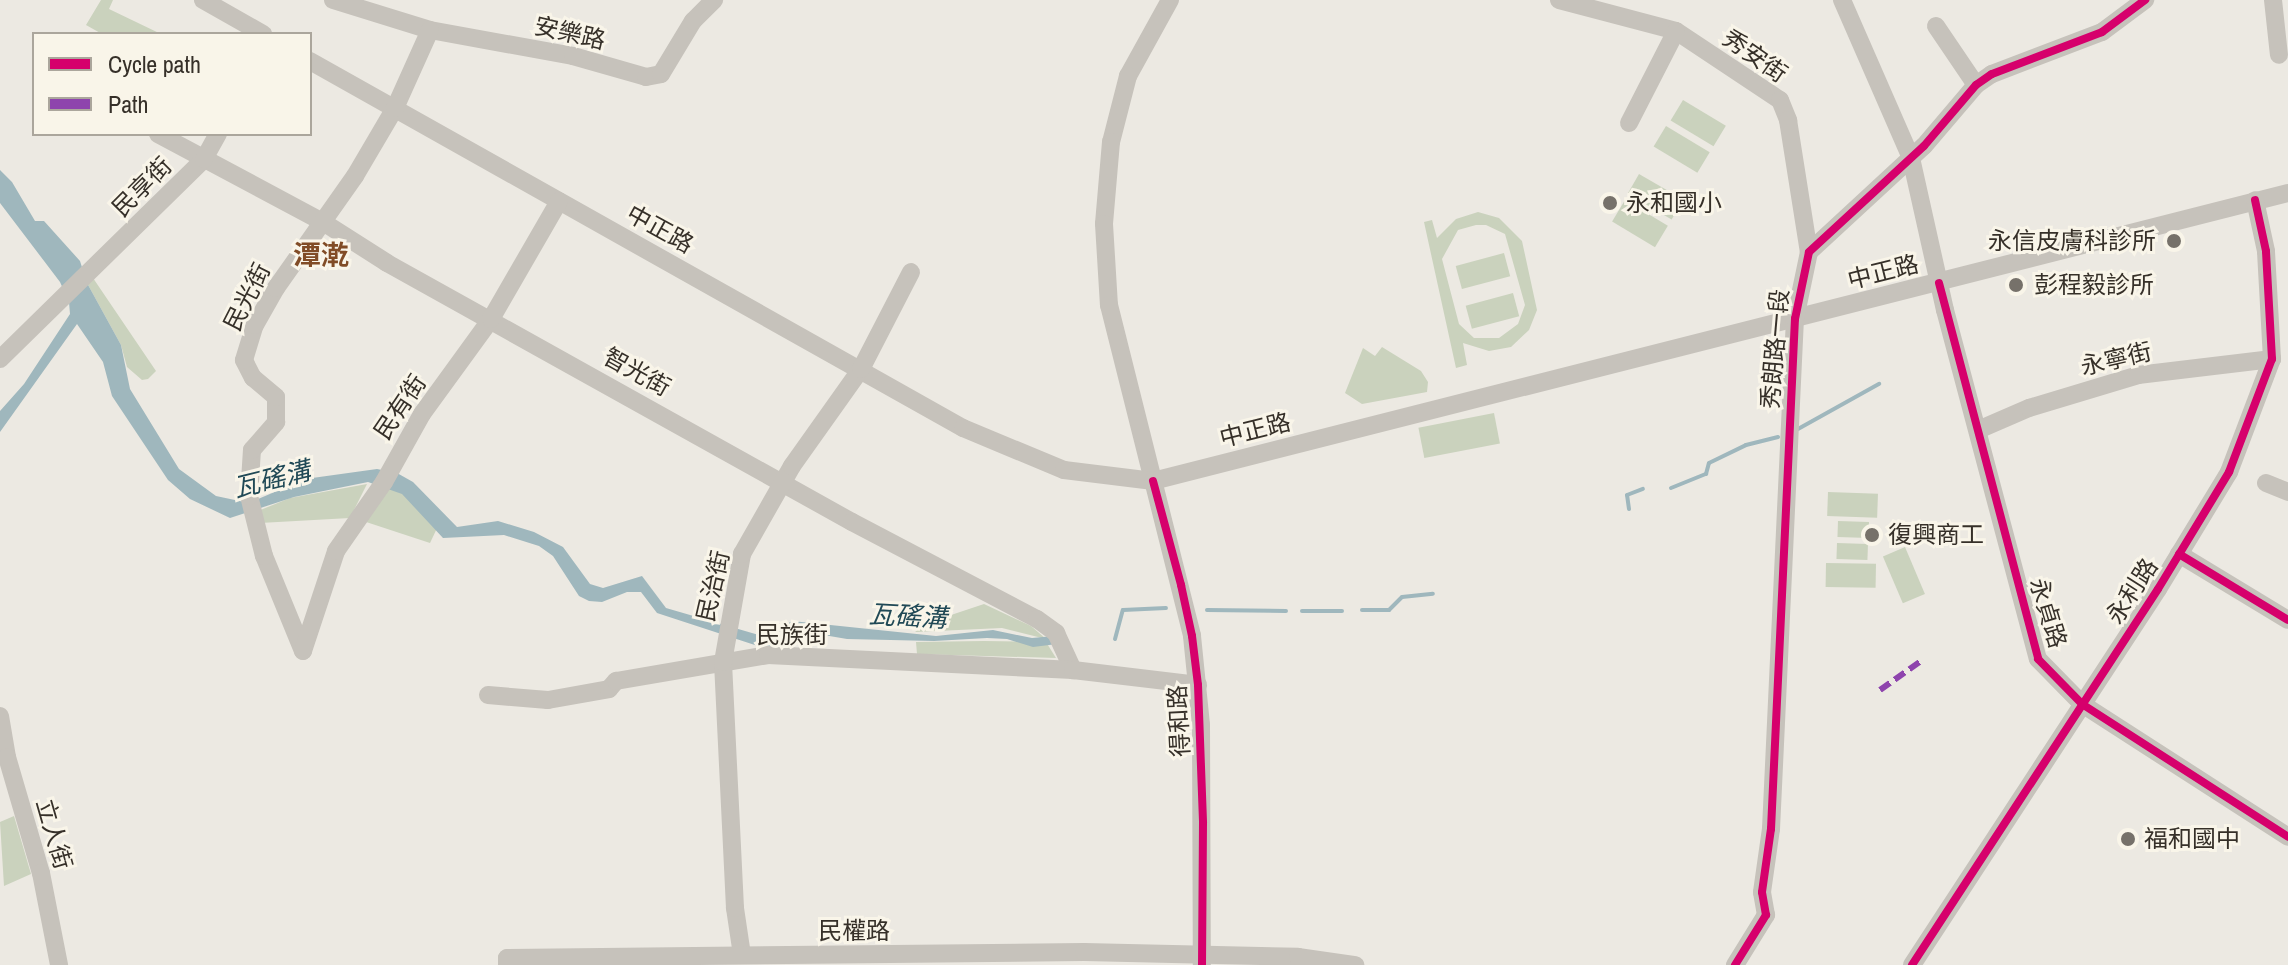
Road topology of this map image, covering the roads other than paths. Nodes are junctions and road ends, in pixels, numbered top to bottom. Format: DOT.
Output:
graph roads {
  1 [pos="203,0"];
  2 [pos="333,0"];
  3 [pos="714,0"];
  4 [pos="1170,0"];
  5 [pos="1559,0"];
  6 [pos="1842,0"];
  7 [pos="2145,0"];
  8 [pos="2273,0"];
  9 [pos="1936,26"];
  10 [pos="430,30"];
  11 [pos="1676,31"];
  12 [pos="259,32"];
  13 [pos="2279,55"];
  14 [pos="312,62"];
  15 [pos="1976,85"];
  16 [pos="395,108"];
  17 [pos="1629,123"];
  18 [pos="162,136"];
  19 [pos="217,136"];
  20 [pos="1911,158"];
  21 [pos="204,159"];
  22 [pos="2288,193"];
  23 [pos="2255,200"];
  24 [pos="559,201"];
  25 [pos="323,222"];
  26 [pos="1809,252"];
  27 [pos="911,272"];
  28 [pos="1939,283"];
  29 [pos="491,319"];
  30 [pos="1795,319"];
  31 [pos="0,359"];
  32 [pos="2272,359"];
  33 [pos="861,369"];
  34 [pos="1978,430"];
  35 [pos="783,481"];
  36 [pos="1153,481"];
  37 [pos="2266,483"];
  38 [pos="2288,492"];
  39 [pos="2179,554"];
  40 [pos="2288,620"];
  41 [pos="303,651"];
  42 [pos="723,662"];
  43 [pos="1073,670"];
  44 [pos="1198,685"];
  45 [pos="488,695"];
  46 [pos="2082,704"];
  47 [pos="0,716"];
  48 [pos="2288,837"];
  49 [pos="742,955"];
  50 [pos="1202,959"];
  51 [pos="507,962"];
  52 [pos="59,965"];
  53 [pos="1355,965"];
  54 [pos="1735,965"];
  55 [pos="1912,965"];
  1 -- 12 [label="street"];
  2 -- 10 [label="street, 安樂路"];
  3 -- 10 [label="street, 安樂路"];
  4 -- 36 [label="street, 得和路"];
  5 -- 11 [label="street, 秀安街"];
  6 -- 20 [label="street, 永貞路"];
  7 -- 15 [label="street"];
  8 -- 13 [label="street"];
  9 -- 15 [label="street"];
  10 -- 16 [label="street, 民光街"];
  11 -- 17 [label="street"];
  11 -- 26 [label="street, 秀安街"];
  14 -- 16 [label="street, 中正路"];
  15 -- 20 [label="street"];
  16 -- 24 [label="street, 中正路"];
  16 -- 25 [label="street, 民光街"];
  18 -- 21 [label="street, 智光街"];
  19 -- 21 [label="street, 民享街"];
  20 -- 26 [label="street"];
  20 -- 28 [label="street, 永貞路"];
  21 -- 25 [label="street, 智光街"];
  21 -- 31 [label="street, 民享街"];
  22 -- 23 [label="street, 中正路"];
  23 -- 28 [label="street, 中正路"];
  23 -- 32 [label="street, 永利路"];
  24 -- 29 [label="street, 民有街"];
  24 -- 33 [label="street, 中正路"];
  25 -- 29 [label="street, 智光街"];
  25 -- 41 [label="street, 民光街"];
  26 -- 30 [label="street, 秀朗路一段"];
  27 -- 33 [label="street, 民治街"];
  28 -- 30 [label="street, 中正路"];
  28 -- 34 [label="street, 永貞路"];
  29 -- 35 [label="street, 智光街"];
  29 -- 41 [label="street, 民有街"];
  30 -- 36 [label="street, 中正路"];
  30 -- 54 [label="street, 秀朗路一段"];
  32 -- 34 [label="street, 永寧街"];
  32 -- 39 [label="street, 永利路"];
  33 -- 35 [label="street, 民治街"];
  33 -- 36 [label="street, 中正路"];
  34 -- 46 [label="street, 永貞路"];
  35 -- 42 [label="street, 民治街"];
  35 -- 43 [label="street, 智光街"];
  36 -- 44 [label="street, 得和路"];
  37 -- 38 [label="street"];
  39 -- 40 [label="street"];
  39 -- 46 [label="street, 永利路"];
  42 -- 43 [label="street, 民族街"];
  42 -- 45 [label="street, 民族街"];
  42 -- 49 [label="street, 民治街"];
  43 -- 44 [label="street, 民族街"];
  44 -- 50 [label="street, 得和路"];
  46 -- 48 [label="street, 永貞路"];
  46 -- 55 [label="street, 永利路"];
  47 -- 52 [label="street, 立人街"];
  49 -- 50 [label="street, 民權路"];
  49 -- 51 [label="street, 民權路"];
  50 -- 53 [label="street, 民權路"];
}
